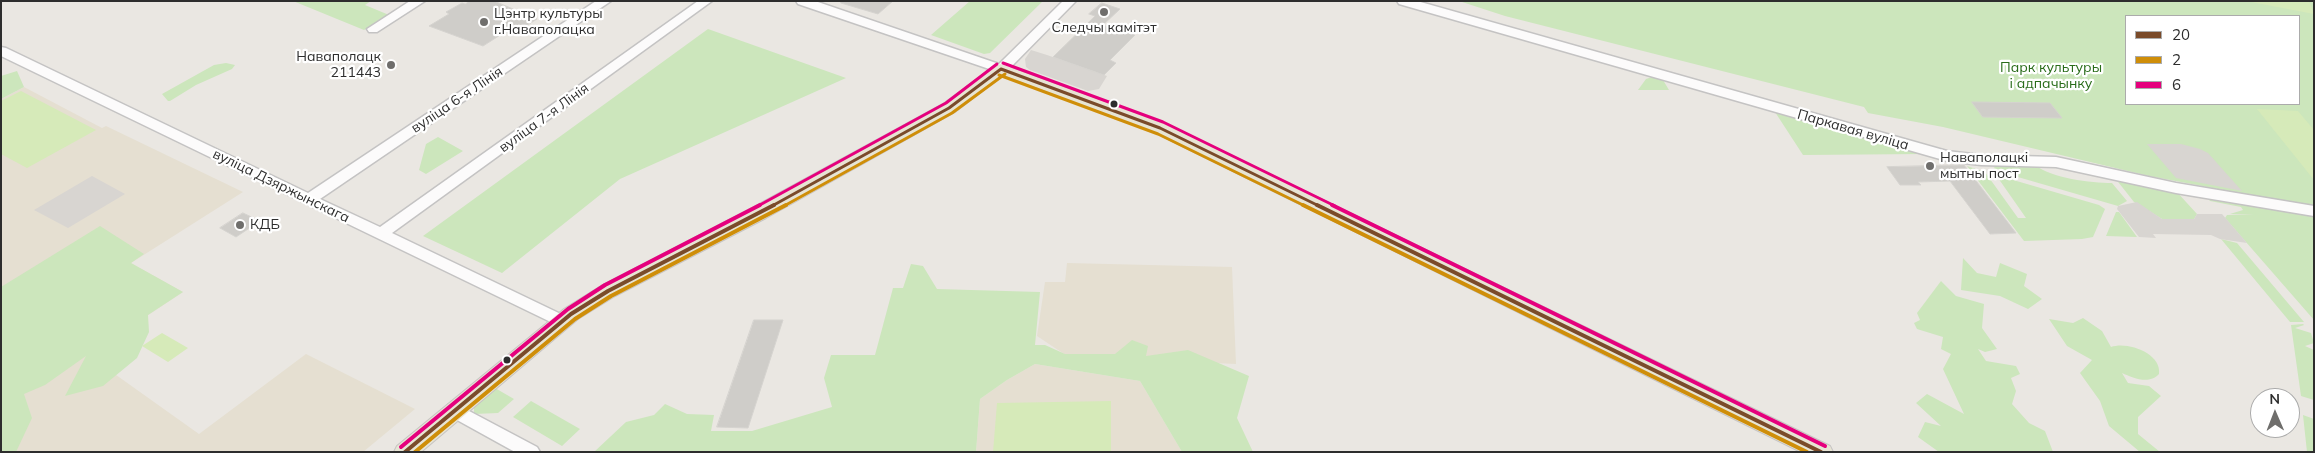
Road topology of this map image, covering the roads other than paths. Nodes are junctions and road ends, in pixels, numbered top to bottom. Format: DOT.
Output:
graph roads {
  1 [pos="418,1"];
  2 [pos="606,1"];
  3 [pos="706,1"];
  4 [pos="802,1"];
  5 [pos="1070,1"];
  6 [pos="1403,1"];
  7 [pos="373,29"];
  8 [pos="1,52"];
  9 [pos="1001,69"];
  10 [pos="308,199"];
  11 [pos="2314,211"];
  12 [pos="381,234"];
  13 [pos="562,321"];
  14 [pos="454,410"];
  15 [pos="405,452"];
  16 [pos="531,452"];
  17 [pos="1822,452"];
  1 -- 7 [label="street"];
  2 -- 10 [label="street, вуліца 6-я Лінія"];
  3 -- 12 [label="street, вуліца 7-я Лінія"];
  4 -- 9 [label="street"];
  5 -- 9 [label="street"];
  6 -- 11 [label="street, Паркавая вуліца"];
  8 -- 10 [label="street, вуліца Дзяржынскага"];
  9 -- 13 [label="main road"];
  9 -- 17 [label="main road"];
  10 -- 12 [label="street, вуліца Дзяржынскага"];
  12 -- 13 [label="street, вуліца Дзяржынскага"];
  13 -- 14 [label="main road"];
  14 -- 15 [label="main road"];
  14 -- 16 [label="street"];
}
